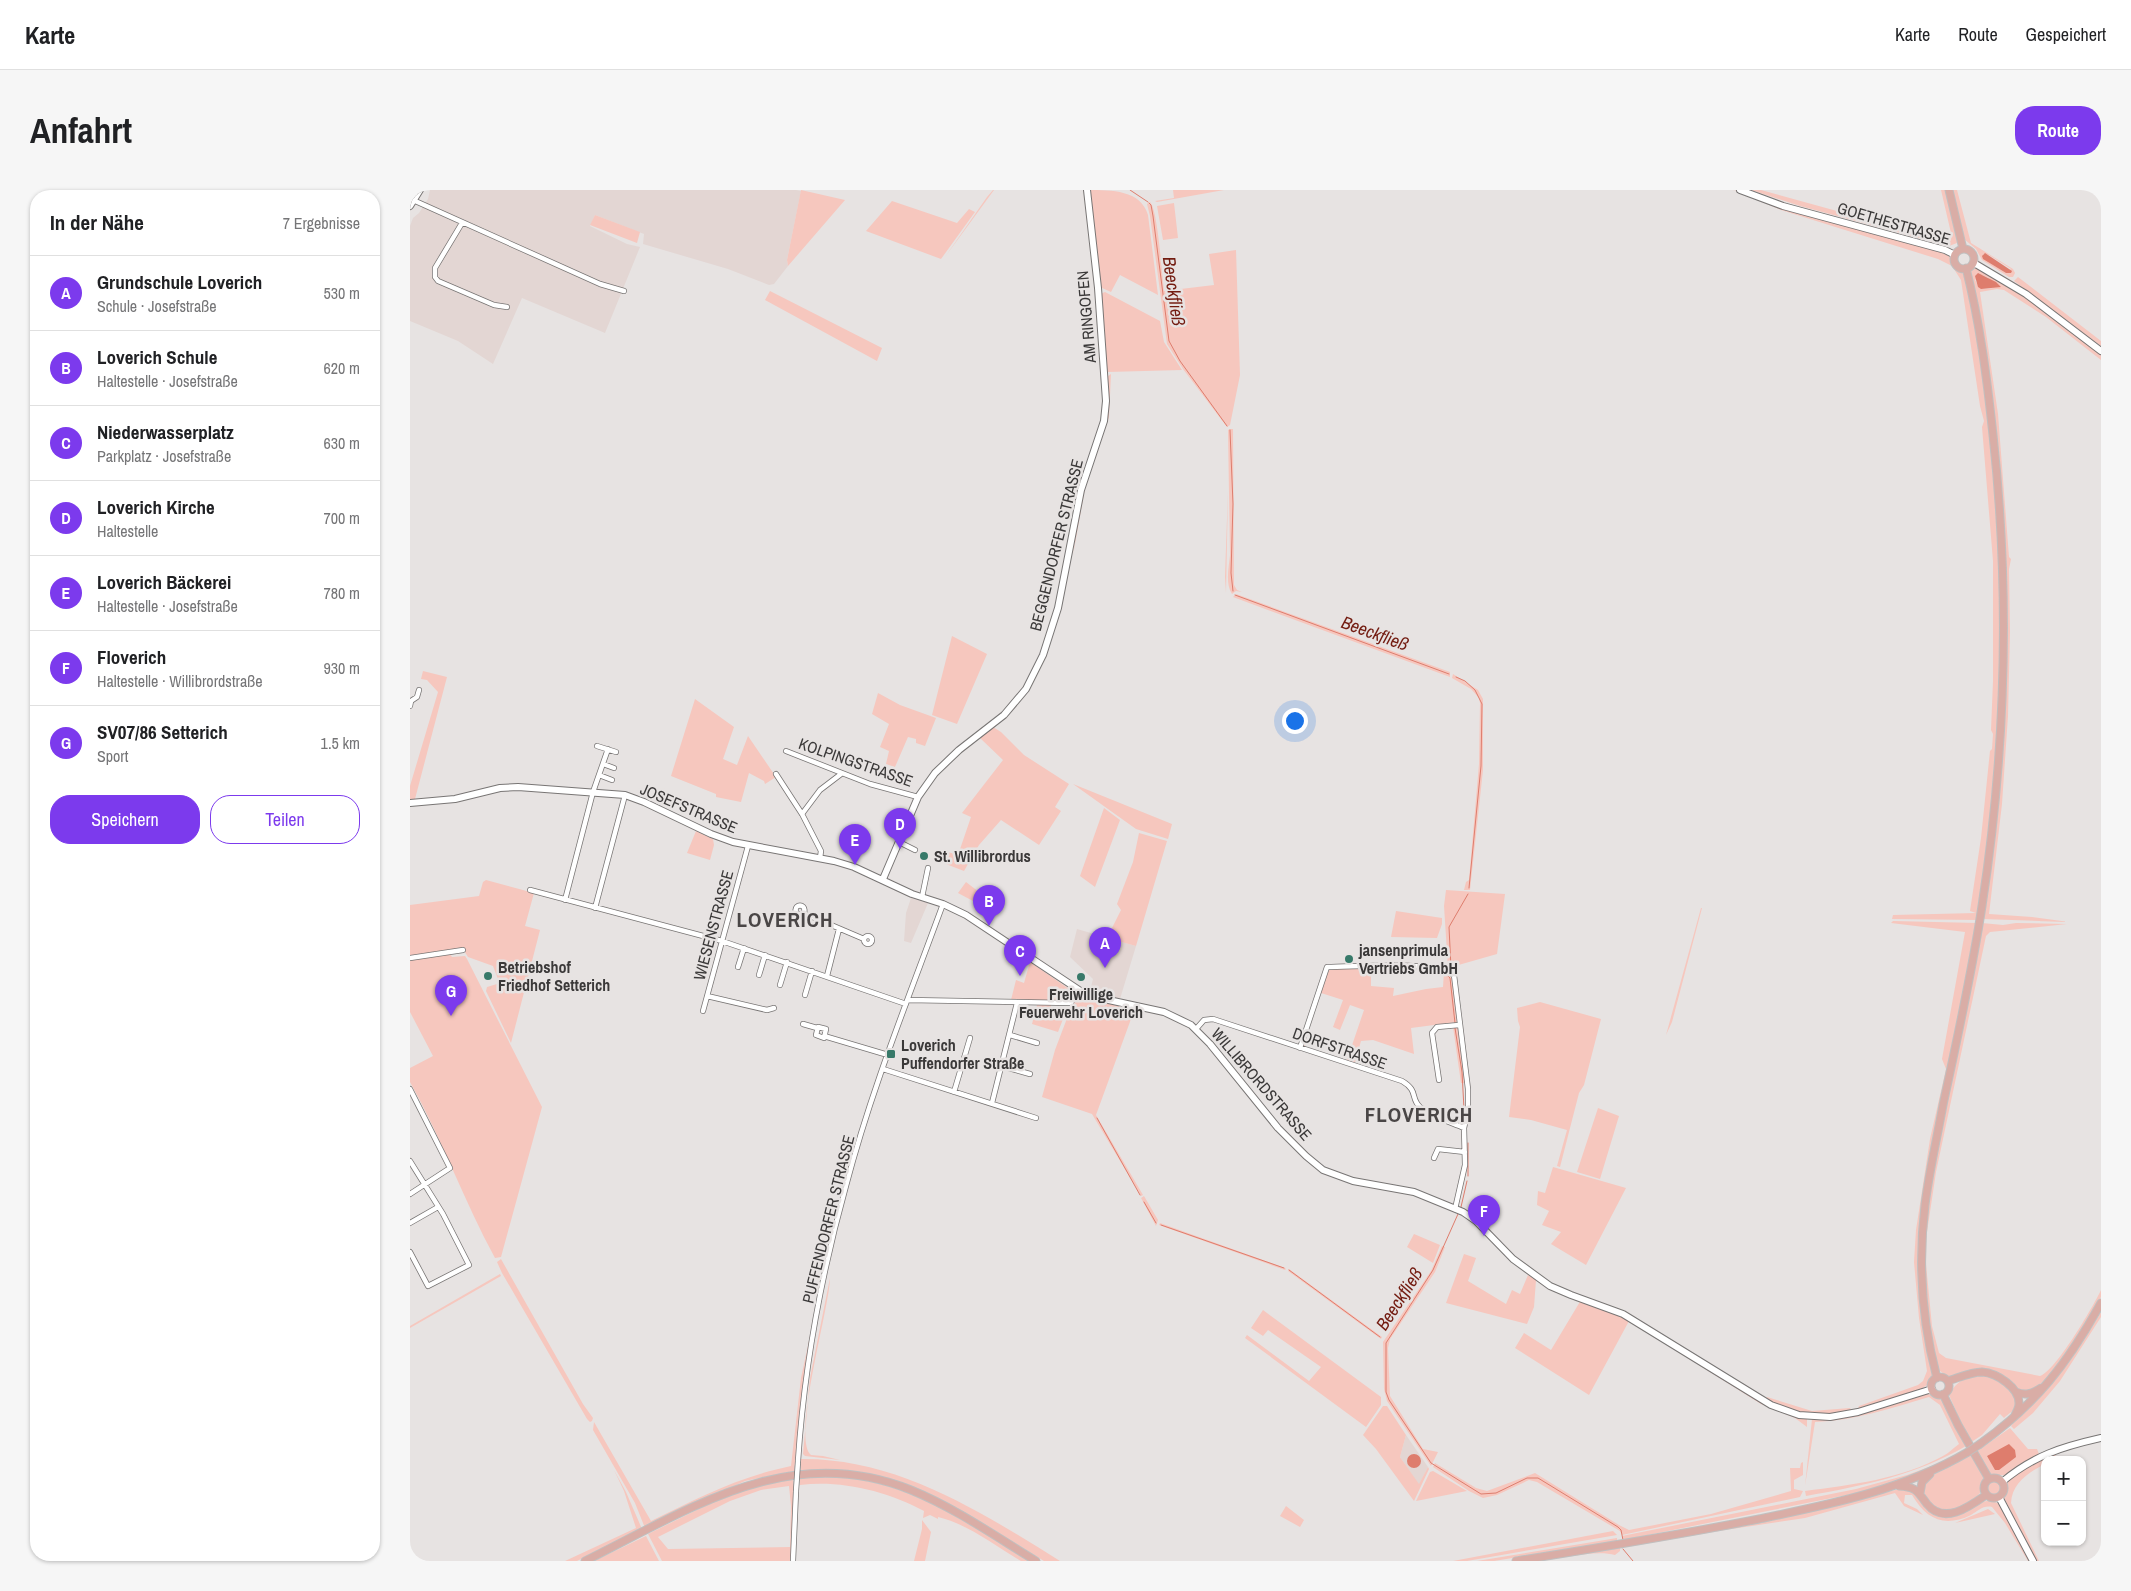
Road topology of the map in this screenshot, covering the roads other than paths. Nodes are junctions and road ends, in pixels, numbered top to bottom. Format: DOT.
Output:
graph roads {
  1 [pos="420,190"];
  2 [pos="1087,190"];
  3 [pos="1740,190"];
  4 [pos="1949,190"];
  5 [pos="412,203"];
  6 [pos="462,223"];
  7 [pos="1963,249"];
  8 [pos="1955,255"];
  9 [pos="1974,263"];
  10 [pos="1966,268"];
  11 [pos="624,291"];
  12 [pos="507,307"];
  13 [pos="2101,351"];
  14 [pos="1098,441"];
  15 [pos="419,690"];
  16 [pos="410,706"];
  17 [pos="597,746"];
  18 [pos="608,749"];
  19 [pos="786,751"];
  20 [pos="616,752"];
  21 [pos="603,764"];
  22 [pos="614,768"];
  23 [pos="776,774"];
  24 [pos="841,774"];
  25 [pos="599,775"];
  26 [pos="612,780"];
  27 [pos="593,792"];
  28 [pos="625,796"];
  29 [pos="918,797"];
  30 [pos="410,803"];
  31 [pos="802,814"];
  32 [pos="899,842"];
  33 [pos="748,846"];
  34 [pos="915,850"];
  35 [pos="820,858"];
  36 [pos="928,868"];
  37 [pos="883,879"];
  38 [pos="530,890"];
  39 [pos="922,897"];
  40 [pos="565,900"];
  41 [pos="943,904"];
  42 [pos="595,908"];
  43 [pos="802,913"];
  44 [pos="838,929"];
  45 [pos="864,939"];
  46 [pos="722,941"];
  47 [pos="744,948"];
  48 [pos="463,950"];
  49 [pos="765,955"];
  50 [pos="410,958"];
  51 [pos="787,962"];
  52 [pos="738,967"];
  53 [pos="812,971"];
  54 [pos="759,975"];
  55 [pos="827,976"];
  56 [pos="780,985"];
  57 [pos="1076,989"];
  58 [pos="805,995"];
  59 [pos="707,996"];
  60 [pos="907,1002"];
  61 [pos="1120,1002"];
  62 [pos="1018,1003"];
  63 [pos="774,1008"];
  64 [pos="702,1011"];
  65 [pos="803,1024"];
  66 [pos="1459,1025"];
  67 [pos="1196,1029"];
  68 [pos="1010,1035"];
  69 [pos="970,1038"];
  70 [pos="1037,1043"];
  71 [pos="1300,1048"];
  72 [pos="888,1055"];
  73 [pos="1001,1066"];
  74 [pos="884,1069"];
  75 [pos="1030,1074"];
  76 [pos="1439,1080"];
  77 [pos="410,1089"];
  78 [pos="954,1092"];
  79 [pos="992,1103"];
  80 [pos="1036,1118"];
  81 [pos="1464,1128"];
  82 [pos="1465,1152"];
  83 [pos="1434,1158"];
  84 [pos="410,1160"];
  85 [pos="424,1184"];
  86 [pos="410,1194"];
  87 [pos="438,1208"];
  88 [pos="1455,1209"];
  89 [pos="410,1223"];
  90 [pos="410,1252"];
  91 [pos="2101,1303"];
  92 [pos="1937,1378"];
  93 [pos="1948,1381"];
  94 [pos="2049,1383"];
  95 [pos="1932,1389"];
  96 [pos="2016,1392"];
  97 [pos="1944,1394"];
  98 [pos="2012,1419"];
  99 [pos="2101,1438"];
  100 [pos="1934,1470"];
  101 [pos="1990,1479"];
  102 [pos="2002,1482"];
  103 [pos="1896,1486"];
  104 [pos="1920,1493"];
  105 [pos="1986,1495"];
  106 [pos="1999,1497"];
  107 [pos="586,1561"];
  108 [pos="793,1561"];
  109 [pos="1036,1561"];
  110 [pos="1516,1561"];
  111 [pos="2033,1561"];
  1 -- 5 [label="street"];
  2 -- 14 [label="street, AM RINGOFEN"];
  3 -- 8 [label="street, GOETHESTRASSE"];
  4 -- 7 [label="main road"];
  5 -- 6 [label="street"];
  6 -- 11 [label="street"];
  6 -- 12 [label="street"];
  7 -- 8 [label="main road"];
  7 -- 9 [label="main road"];
  8 -- 10 [label="main road"];
  9 -- 10 [label="main road"];
  9 -- 13 [label="street"];
  10 -- 92 [label="main road"];
  14 -- 29 [label="street, BEGGENDORFER STRASSE"];
  15 -- 16 [label="street"];
  17 -- 18 [label="street"];
  18 -- 20 [label="street"];
  18 -- 21 [label="street"];
  19 -- 24 [label="street, KOLPINGSTRASSE"];
  21 -- 22 [label="street"];
  21 -- 25 [label="street"];
  23 -- 31 [label="street"];
  24 -- 29 [label="street, KOLPINGSTRASSE"];
  24 -- 31 [label="street"];
  25 -- 26 [label="street"];
  25 -- 27 [label="street"];
  27 -- 28 [label="street, JOSEFSTRASSE"];
  27 -- 30 [label="street, JOSEFSTRASSE"];
  27 -- 40 [label="street"];
  28 -- 33 [label="street, JOSEFSTRASSE"];
  28 -- 42 [label="street"];
  29 -- 32 [label="street, BEGGENDORFER STRASSE"];
  31 -- 35 [label="street"];
  32 -- 34 [label="street"];
  32 -- 37 [label="street, BEGGENDORFER STRASSE"];
  33 -- 35 [label="street, JOSEFSTRASSE"];
  33 -- 46 [label="street, WIESENSTRASSE"];
  35 -- 37 [label="street, JOSEFSTRASSE"];
  36 -- 39 [label="street"];
  37 -- 39 [label="street, JOSEFSTRASSE"];
  38 -- 40 [label="street"];
  39 -- 41 [label="street, JOSEFSTRASSE"];
  40 -- 42 [label="street"];
  41 -- 57 [label="street, JOSEFSTRASSE"];
  41 -- 60 [label="street, PUFFENDORFER STRASSE"];
  42 -- 46 [label="street"];
  43 -- 44 [label="street"];
  44 -- 45 [label="street"];
  44 -- 55 [label="street"];
  46 -- 47 [label="street"];
  46 -- 59 [label="street, WIESENSTRASSE"];
  47 -- 49 [label="street"];
  47 -- 52 [label="street"];
  48 -- 50 [label="street"];
  49 -- 51 [label="street"];
  49 -- 54 [label="street"];
  51 -- 53 [label="street"];
  51 -- 56 [label="street"];
  53 -- 55 [label="street"];
  53 -- 58 [label="street"];
  55 -- 60 [label="street"];
  57 -- 61 [label="street, JOSEFSTRASSE"];
  57 -- 62 [label="street"];
  59 -- 63 [label="street"];
  59 -- 64 [label="street, WIESENSTRASSE"];
  60 -- 62 [label="street"];
  60 -- 72 [label="street, PUFFENDORFER STRASSE"];
  61 -- 67 [label="street, WILLIBRORDSTRASSE"];
  62 -- 68 [label="street"];
  65 -- 72 [label="street"];
  66 -- 71 [label="street"];
  66 -- 76 [label="street"];
  66 -- 81 [label="street"];
  67 -- 71 [label="street, DORFSTRASSE"];
  67 -- 88 [label="street, WILLIBRORDSTRASSE"];
  68 -- 70 [label="street"];
  68 -- 73 [label="street"];
  69 -- 78 [label="street"];
  71 -- 81 [label="street, DORFSTRASSE"];
  72 -- 74 [label="street, PUFFENDORFER STRASSE"];
  73 -- 75 [label="street"];
  73 -- 79 [label="street"];
  74 -- 78 [label="street"];
  74 -- 108 [label="street, PUFFENDORFER STRASSE, bridge"];
  77 -- 85 [label="street"];
  78 -- 79 [label="street"];
  79 -- 80 [label="street"];
  81 -- 82 [label="street"];
  82 -- 83 [label="street"];
  82 -- 88 [label="street"];
  84 -- 85 [label="street"];
  85 -- 86 [label="street"];
  85 -- 87 [label="street"];
  87 -- 89 [label="street"];
  87 -- 90 [label="street"];
  88 -- 95 [label="street, WILLIBRORDSTRASSE"];
  91 -- 94 [label="main road"];
  92 -- 93 [label="main road"];
  92 -- 95 [label="main road"];
  93 -- 96 [label="main road"];
  93 -- 97 [label="main road"];
  94 -- 96 [label="main road"];
  94 -- 98 [label="main road"];
  95 -- 97 [label="main road"];
  96 -- 98 [label="main road"];
  97 -- 101 [label="main road"];
  98 -- 100 [label="main road, bridge"];
  99 -- 102 [label="street"];
  100 -- 103 [label="main road"];
  100 -- 104 [label="main road"];
  101 -- 102 [label="main road"];
  101 -- 105 [label="main road"];
  102 -- 106 [label="main road"];
  103 -- 104 [label="main road"];
  103 -- 110 [label="main road"];
  104 -- 105 [label="main road"];
  105 -- 106 [label="main road"];
  106 -- 111 [label="street"];
  107 -- 109 [label="main road"];
}
